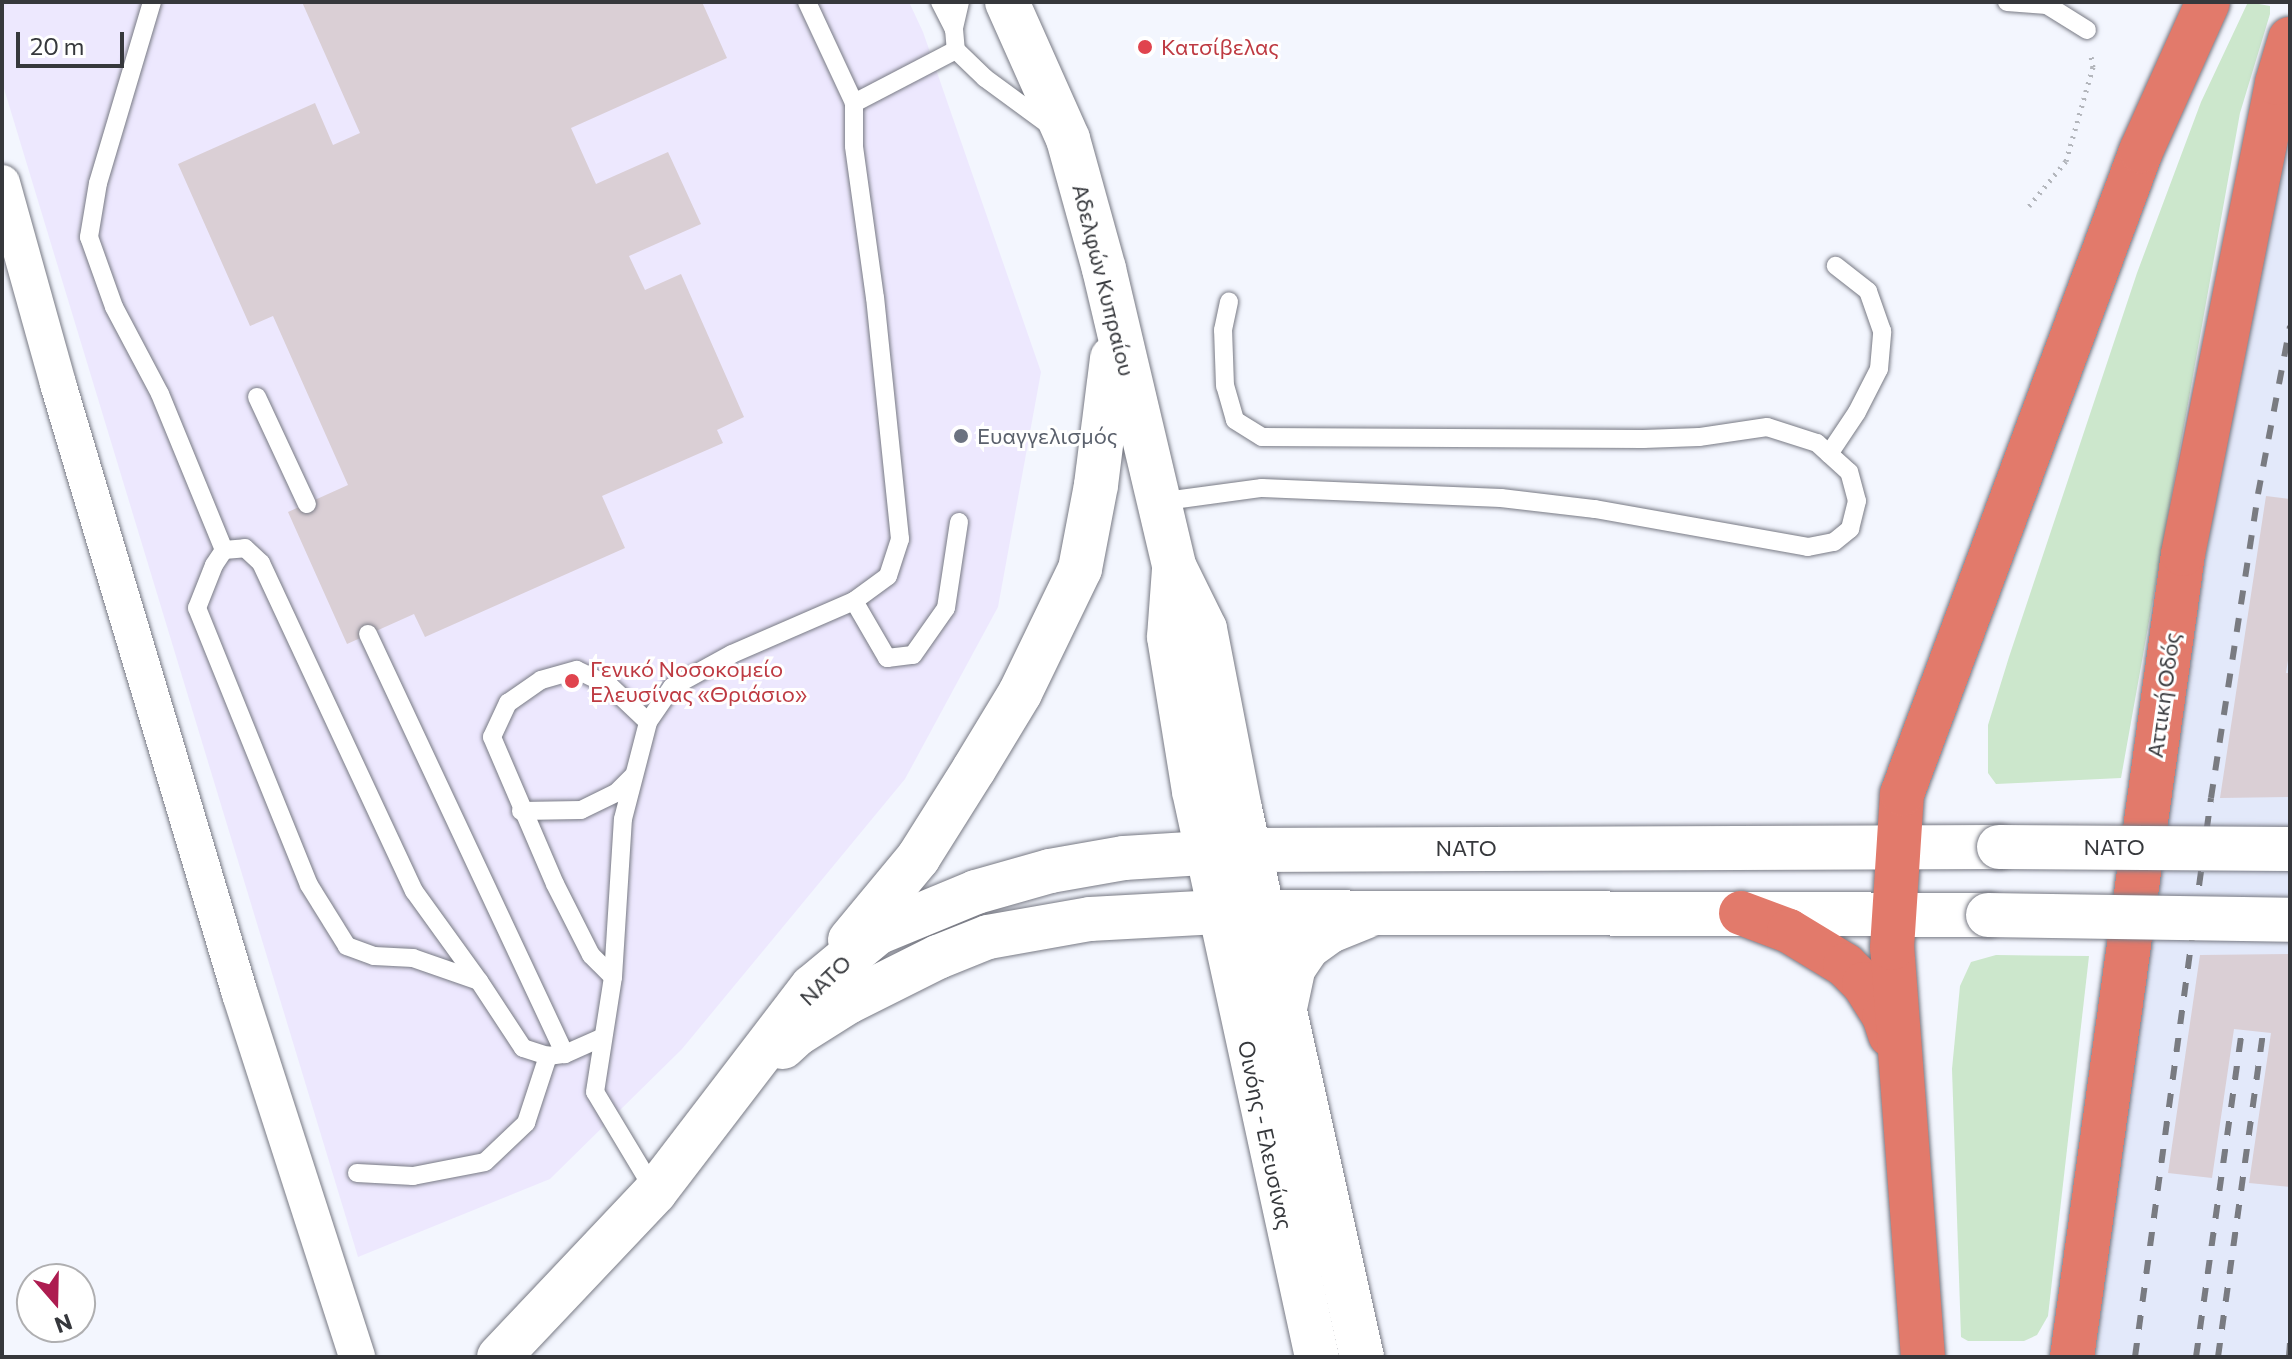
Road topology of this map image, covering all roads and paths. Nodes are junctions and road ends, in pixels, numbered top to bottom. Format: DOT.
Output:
graph roads {
  1 [pos="152,2"];
  2 [pos="807,2"];
  3 [pos="940,2"];
  4 [pos="960,2"];
  5 [pos="2007,2"];
  6 [pos="2208,2"];
  7 [pos="1012,7"];
  8 [pos="954,29"];
  9 [pos="2087,30"];
  10 [pos="2290,39"];
  11 [pos="956,50"];
  12 [pos="854,103"];
  13 [pos="1068,139"];
  14 [pos="2,183"];
  15 [pos="2029,206"];
  16 [pos="1836,266"];
  17 [pos="1229,302"];
  18 [pos="1115,320"];
  19 [pos="257,397"];
  20 [pos="1829,454"];
  21 [pos="1158,502"];
  22 [pos="307,504"];
  23 [pos="959,522"];
  24 [pos="224,550"];
  25 [pos="1174,566"];
  26 [pos="854,601"];
  27 [pos="368,634"];
  28 [pos="648,722"];
  29 [pos="635,774"];
  30 [pos="521,811"];
  31 [pos="1898,846"];
  32 [pos="2290,849"];
  33 [pos="1250,850"];
  34 [pos="1207,853"];
  35 [pos="1218,912"];
  36 [pos="1262,913"];
  37 [pos="1375,913"];
  38 [pos="1741,913"];
  39 [pos="1892,913"];
  40 [pos="2290,920"];
  41 [pos="613,977"];
  42 [pos="479,981"];
  43 [pos="812,987"];
  44 [pos="1284,1014"];
  45 [pos="601,1038"];
  46 [pos="556,1055"];
  47 [pos="1899,1062"];
  48 [pos="729,1098"];
  49 [pos="357,1173"];
  50 [pos="655,1192"];
  51 [pos="357,1357"];
  52 [pos="499,1357"];
  53 [pos="1317,1357"];
  54 [pos="1362,1357"];
  55 [pos="1923,1357"];
  56 [pos="2072,1357"];
  1 -- 24 [label="lane"];
  2 -- 12 [label="lane"];
  3 -- 8 [label="lane"];
  4 -- 8 [label="lane"];
  5 -- 9 [label="lane"];
  6 -- 31 [label="highway"];
  7 -- 13 [label="main road, Αδελφών Κυπραίου"];
  8 -- 11 [label="lane"];
  9 -- 15 [label="path"];
  10 -- 56 [label="highway, Αττική Οδός"];
  11 -- 12 [label="lane"];
  11 -- 13 [label="lane"];
  12 -- 26 [label="lane"];
  13 -- 18 [label="main road, Αδελφών Κυπραίου"];
  14 -- 51 [label="street"];
  16 -- 20 [label="lane"];
  17 -- 20 [label="lane"];
  18 -- 21 [label="main road, Αδελφών Κυπραίου"];
  18 -- 43 [label="main road"];
  19 -- 22 [label="lane"];
  20 -- 21 [label="lane"];
  21 -- 25 [label="main road, Αδελφών Κυπραίου"];
  23 -- 26 [label="lane"];
  24 -- 42 [label="lane"];
  24 -- 42 [label="lane"];
  25 -- 33 [label="main road, Αδελφών Κυπραίου"];
  25 -- 34 [label="main road, Αδελφών Κυπραίου"];
  26 -- 28 [label="lane"];
  27 -- 46 [label="lane"];
  28 -- 29 [label="lane"];
  28 -- 30 [label="lane"];
  29 -- 30 [label="lane"];
  29 -- 41 [label="lane"];
  30 -- 41 [label="lane"];
  31 -- 32 [label="main road, ΝΑΤΟ, bridge"];
  31 -- 33 [label="main road, ΝΑΤΟ"];
  31 -- 39 [label="highway"];
  33 -- 34 [label="main road, ΝΑΤΟ"];
  33 -- 36 [label="main road, Αδελφών Κυπραίου"];
  34 -- 35 [label="main road, Αδελφών Κυπραίου"];
  34 -- 43 [label="main road, ΝΑΤΟ"];
  35 -- 36 [label="main road, ΝΑΤΟ"];
  35 -- 48 [label="main road, ΝΑΤΟ"];
  35 -- 53 [label="main road, Οινόης - Ελευσίνας"];
  36 -- 37 [label="main road, ΝΑΤΟ"];
  36 -- 44 [label="main road, Οινόης - Ελευσίνας"];
  37 -- 38 [label="main road, ΝΑΤΟ"];
  37 -- 44 [label="main road"];
  38 -- 39 [label="main road, ΝΑΤΟ"];
  38 -- 47 [label="highway"];
  39 -- 40 [label="main road, ΝΑΤΟ, bridge"];
  39 -- 47 [label="highway"];
  41 -- 45 [label="lane"];
  42 -- 46 [label="lane"];
  43 -- 48 [label="main road, ΝΑΤΟ"];
  44 -- 54 [label="main road, Οινόης - Ελευσίνας"];
  45 -- 46 [label="lane"];
  45 -- 50 [label="lane"];
  46 -- 49 [label="lane"];
  47 -- 55 [label="highway"];
  48 -- 50 [label="main road, ΝΑΤΟ"];
  50 -- 52 [label="main road, ΝΑΤΟ"];
}
